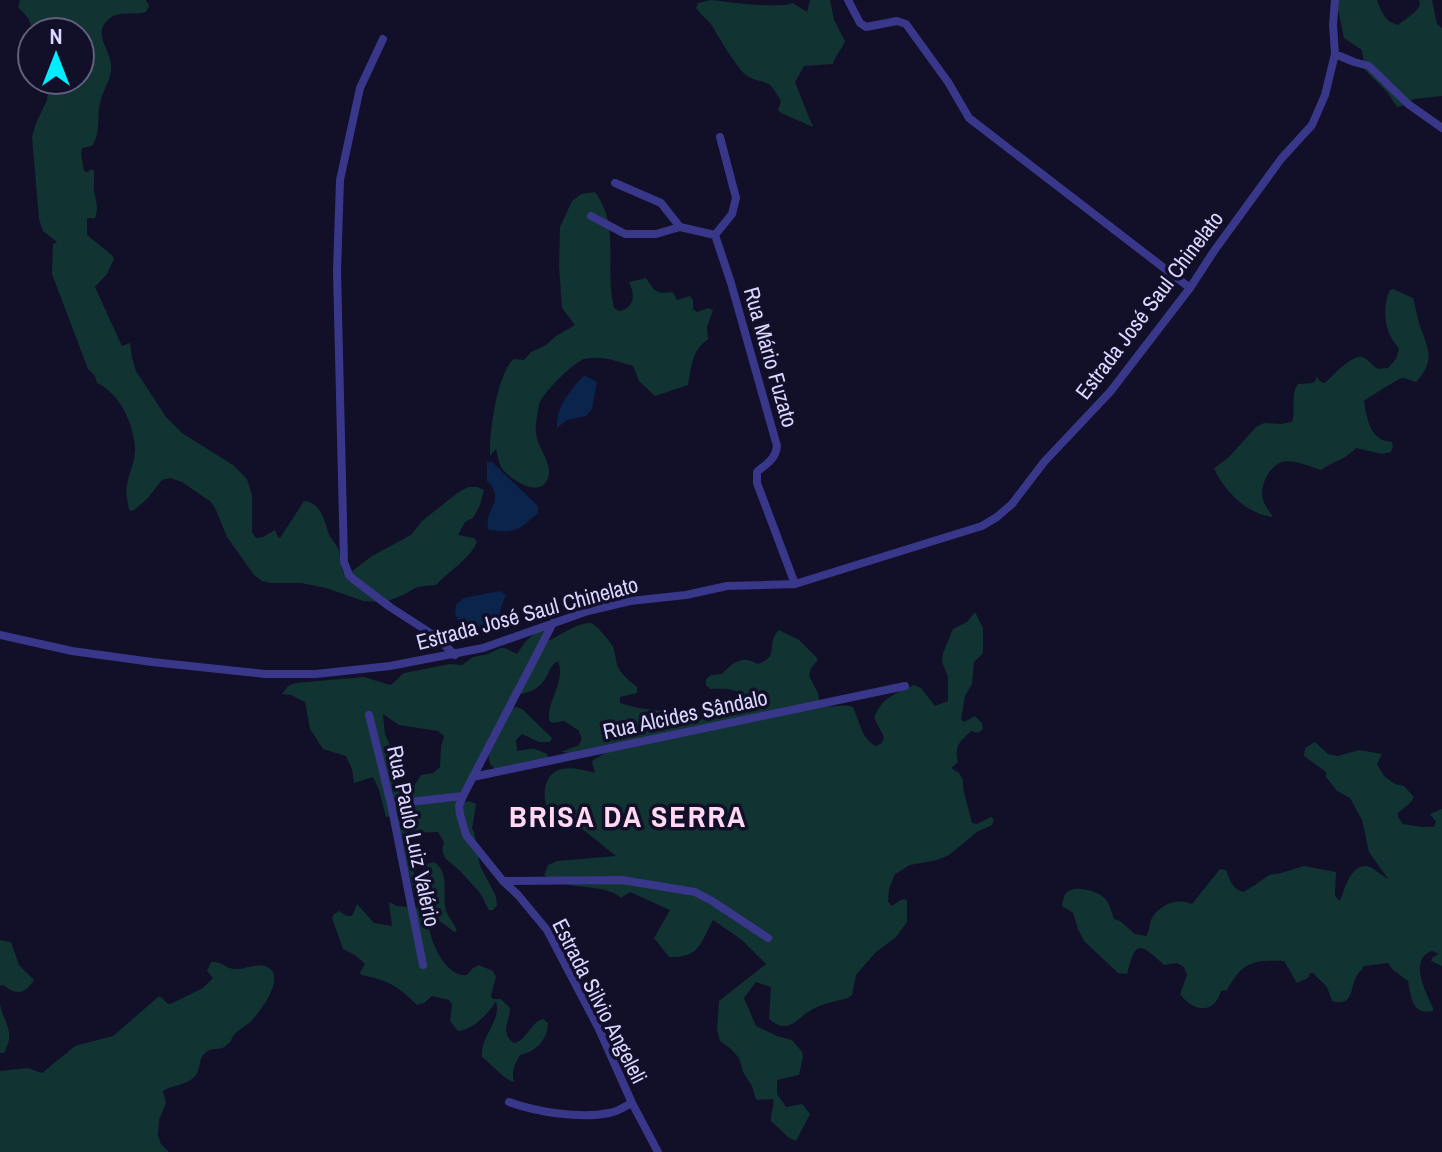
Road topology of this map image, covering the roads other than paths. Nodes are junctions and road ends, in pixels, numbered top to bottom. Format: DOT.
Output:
graph roads {
  1 [pos="848,0"];
  2 [pos="1335,0"];
  3 [pos="383,39"];
  4 [pos="1335,54"];
  5 [pos="1442,128"];
  6 [pos="720,137"];
  7 [pos="615,183"];
  8 [pos="591,216"];
  9 [pos="680,227"];
  10 [pos="715,235"];
  11 [pos="1190,288"];
  12 [pos="795,584"];
  13 [pos="553,623"];
  14 [pos="0,635"];
  15 [pos="455,655"];
  16 [pos="905,686"];
  17 [pos="369,715"];
  18 [pos="473,777"];
  19 [pos="463,796"];
  20 [pos="391,804"];
  21 [pos="503,881"];
  22 [pos="768,938"];
  23 [pos="423,965"];
  24 [pos="509,1102"];
  25 [pos="632,1103"];
  26 [pos="658,1152"];
  1 -- 11 [label="street"];
  2 -- 4 [label="street, Estrada José Saul Chinelato"];
  3 -- 15 [label="street"];
  4 -- 5 [label="street"];
  4 -- 11 [label="street, Estrada José Saul Chinelato"];
  6 -- 10 [label="street"];
  7 -- 9 [label="street"];
  8 -- 9 [label="street"];
  9 -- 10 [label="street"];
  10 -- 12 [label="street, Rua Mário Fuzato"];
  11 -- 12 [label="street, Estrada José Saul Chinelato"];
  12 -- 13 [label="street, Estrada José Saul Chinelato"];
  13 -- 15 [label="street, Estrada José Saul Chinelato"];
  13 -- 18 [label="street"];
  14 -- 15 [label="street, Estrada José Saul Chinelato"];
  16 -- 18 [label="street, Rua Alcides Sândalo"];
  17 -- 20 [label="street, Rua Paulo Luiz Valério"];
  18 -- 19 [label="street"];
  19 -- 20 [label="street"];
  19 -- 21 [label="street, Estrada Silvio Angeleli"];
  20 -- 23 [label="street, Rua Paulo Luiz Valério"];
  21 -- 22 [label="street"];
  21 -- 25 [label="street, Estrada Silvio Angeleli"];
  24 -- 25 [label="street"];
  25 -- 26 [label="street, Estrada Silvio Angeleli"];
}
